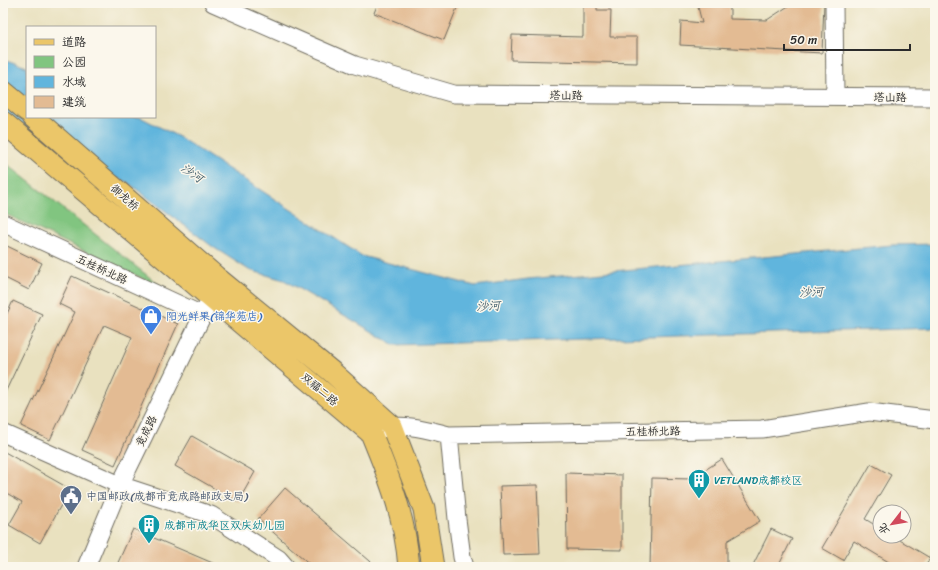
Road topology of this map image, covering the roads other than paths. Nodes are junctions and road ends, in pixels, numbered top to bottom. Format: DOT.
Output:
graph roads {
  1 [pos="213,3"];
  2 [pos="834,3"];
  3 [pos="3,90"];
  4 [pos="835,96"];
  5 [pos="935,97"];
  6 [pos="26,110"];
  7 [pos="34,118"];
  8 [pos="3,122"];
  9 [pos="3,223"];
  10 [pos="160,256"];
  11 [pos="216,277"];
  12 [pos="207,306"];
  13 [pos="935,420"];
  14 [pos="392,426"];
  15 [pos="3,433"];
  16 [pos="371,433"];
  17 [pos="449,435"];
  18 [pos="120,485"];
  19 [pos="86,567"];
  20 [pos="286,567"];
  21 [pos="409,567"];
  22 [pos="433,567"];
  23 [pos="465,567"];
  1 -- 4 [label="street, 塔山路"];
  2 -- 4 [label="street"];
  3 -- 6 [label="main road"];
  4 -- 5 [label="street, 塔山路"];
  7 -- 11 [label="main road, 御龙桥"];
  8 -- 10 [label="main road, 御龙桥"];
  9 -- 12 [label="street, 五桂桥北路"];
  10 -- 12 [label="main road, 双福二路"];
  11 -- 14 [label="main road, 双福二路"];
  12 -- 16 [label="main road, 双福二路"];
  12 -- 18 [label="street, 竞成路"];
  13 -- 17 [label="street, 五桂桥北路"];
  14 -- 16 [label="street, 五桂桥北路"];
  14 -- 17 [label="street, 五桂桥北路"];
  14 -- 22 [label="main road, 双福二路"];
  15 -- 18 [label="street"];
  16 -- 21 [label="main road, 双福二路"];
  17 -- 23 [label="street"];
  18 -- 19 [label="street, 竞成路"];
  18 -- 20 [label="street"];
}
